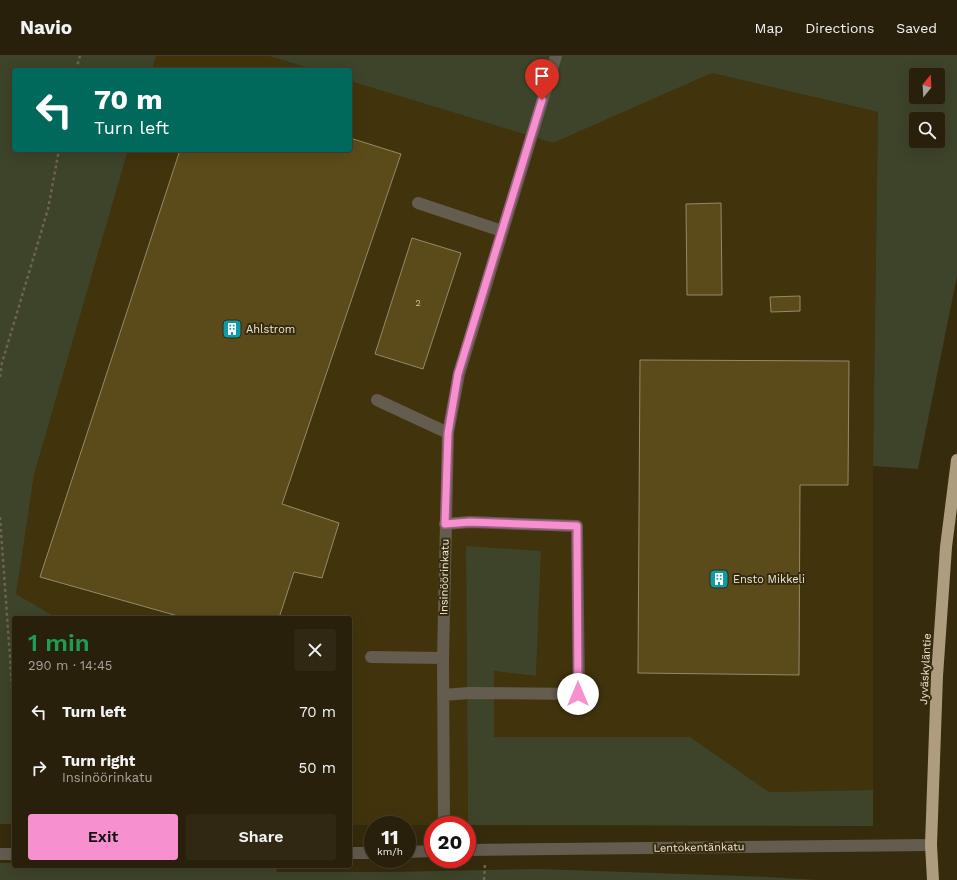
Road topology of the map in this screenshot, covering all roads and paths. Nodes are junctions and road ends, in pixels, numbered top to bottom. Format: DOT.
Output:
graph roads {
  1 [pos="80,56"];
  2 [pos="556,56"];
  3 [pos="77,68"];
  4 [pos="59,152"];
  5 [pos="418,203"];
  6 [pos="502,231"];
  7 [pos="0,377"];
  8 [pos="377,400"];
  9 [pos="448,433"];
  10 [pos="957,460"];
  11 [pos="0,517"];
  12 [pos="445,524"];
  13 [pos="371,657"];
  14 [pos="443,658"];
  15 [pos="12,686"];
  16 [pos="443,694"];
  17 [pos="444,816"];
  18 [pos="931,845"];
  19 [pos="476,850"];
  20 [pos="352,853"];
  21 [pos="364,853"];
  22 [pos="0,854"];
  23 [pos="12,854"];
  24 [pos="933,880"];
  1 -- 3 [label="path"];
  2 -- 6 [label="street, Insinöörinkatu"];
  4 -- 7 [label="path"];
  5 -- 6 [label="street"];
  6 -- 9 [label="street, Insinöörinkatu"];
  8 -- 9 [label="street"];
  9 -- 12 [label="street, Insinöörinkatu"];
  10 -- 18 [label="highway, Jyväskyläntie"];
  11 -- 15 [label="path"];
  12 -- 14 [label="street, Insinöörinkatu"];
  12 -- 16 [label="street"];
  13 -- 14 [label="street"];
  14 -- 16 [label="street, Insinöörinkatu"];
  16 -- 17 [label="street, Insinöörinkatu"];
  18 -- 19 [label="street, Lentokentänkatu"];
  18 -- 24 [label="highway, Jyväskyläntie"];
  20 -- 21 [label="street"];
  22 -- 23 [label="street"];
}
